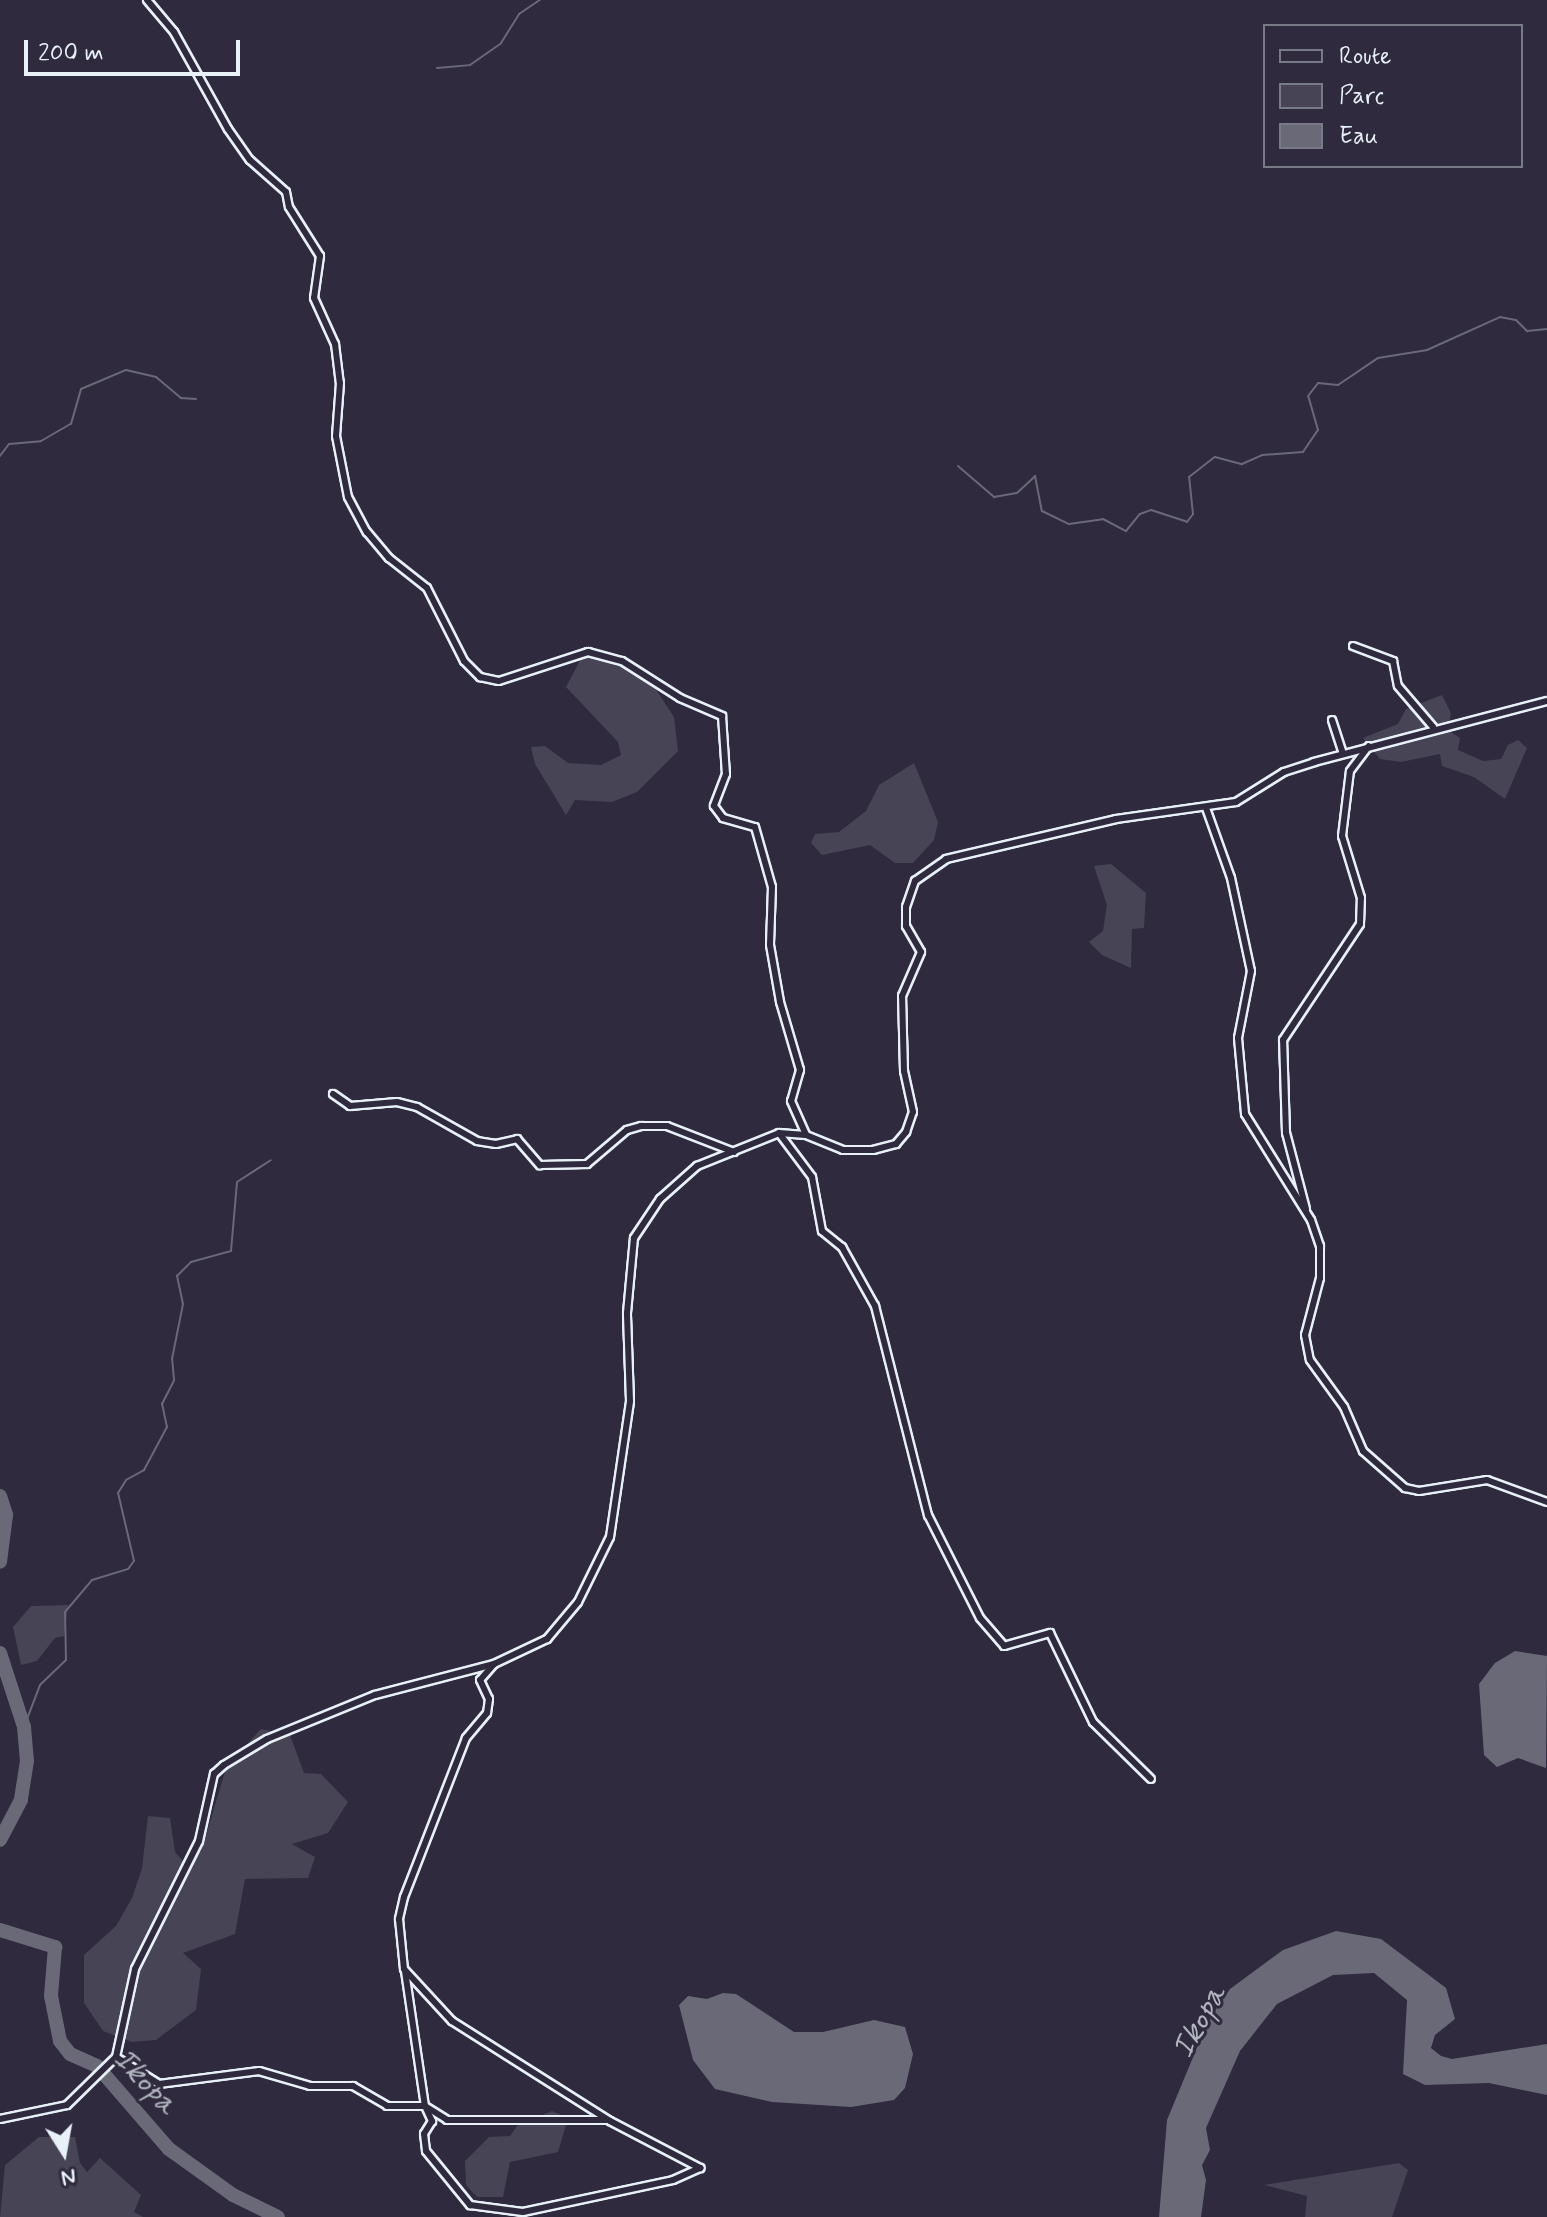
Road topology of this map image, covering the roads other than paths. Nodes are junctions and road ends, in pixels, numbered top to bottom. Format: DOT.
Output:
graph roads {
  1 [pos="147,0"];
  2 [pos="1353,646"];
  3 [pos="1547,701"];
  4 [pos="1332,720"];
  5 [pos="1433,727"];
  6 [pos="1370,746"];
  7 [pos="1343,753"];
  8 [pos="1206,808"];
  9 [pos="333,1094"];
  10 [pos="779,1133"];
  11 [pos="806,1135"];
  12 [pos="734,1152"];
  13 [pos="1311,1220"];
  14 [pos="1547,1502"];
  15 [pos="494,1664"];
  16 [pos="1151,1779"];
  17 [pos="404,1969"];
  18 [pos="116,2057"];
  19 [pos="425,2106"];
  20 [pos="0,2119"];
  21 [pos="610,2121"];
  1 -- 11 [label="street"];
  2 -- 5 [label="street"];
  3 -- 5 [label="street"];
  4 -- 7 [label="street"];
  5 -- 6 [label="street"];
  6 -- 7 [label="street"];
  6 -- 13 [label="street"];
  7 -- 8 [label="street"];
  8 -- 11 [label="street"];
  8 -- 13 [label="street"];
  9 -- 12 [label="street"];
  10 -- 11 [label="street"];
  10 -- 12 [label="street"];
  10 -- 16 [label="street"];
  12 -- 15 [label="street"];
  13 -- 14 [label="street"];
  15 -- 17 [label="street"];
  15 -- 18 [label="street"];
  17 -- 19 [label="street"];
  17 -- 21 [label="street"];
  18 -- 19 [label="street"];
  18 -- 20 [label="street"];
  19 -- 21 [label="street"];
  19 -- 21 [label="street"];
}
